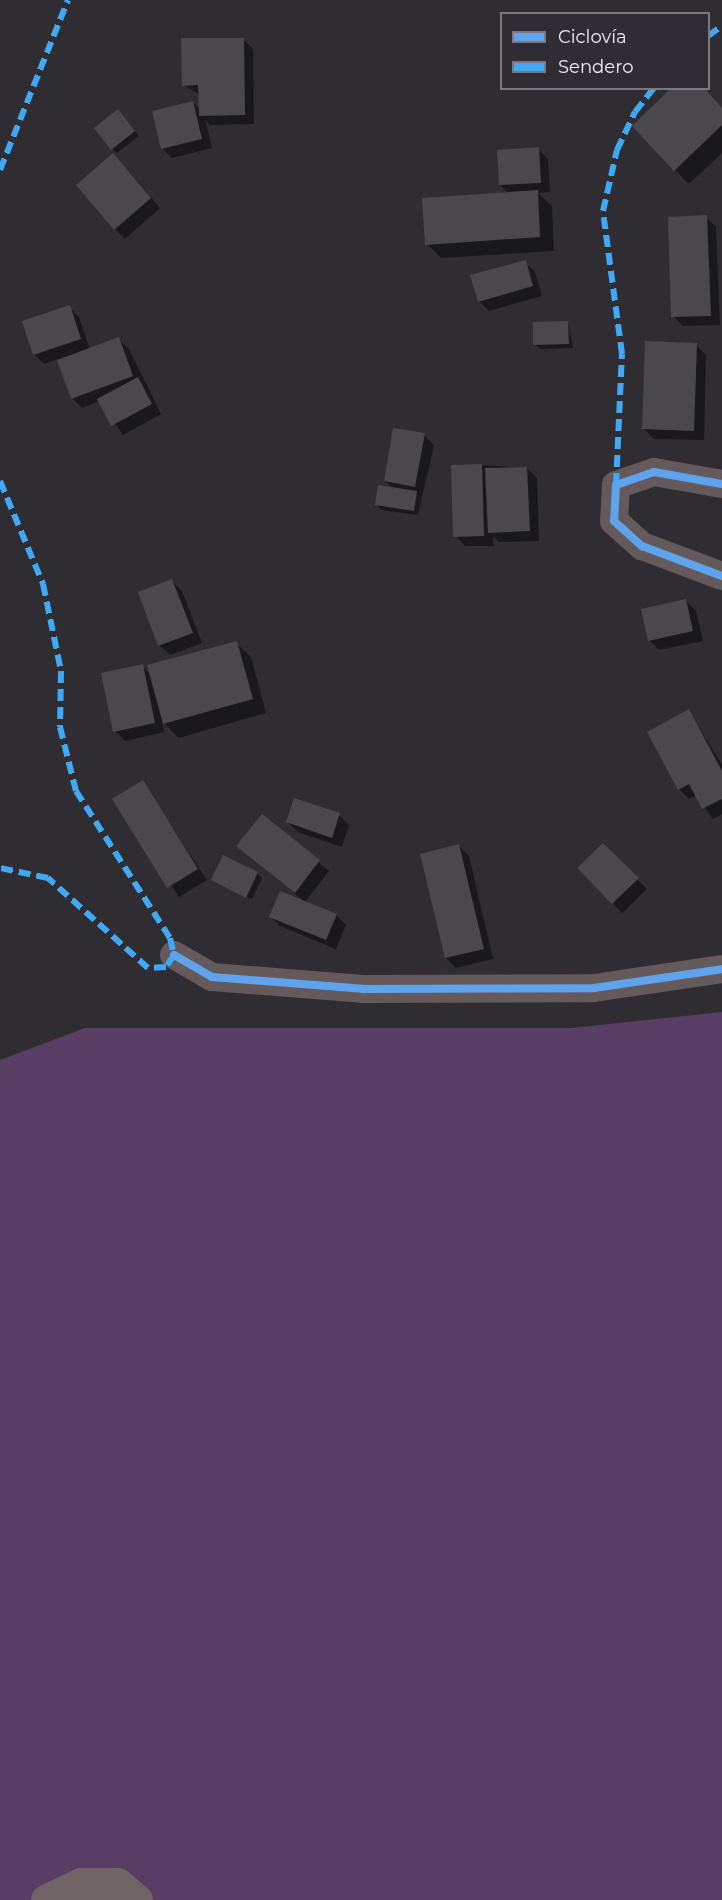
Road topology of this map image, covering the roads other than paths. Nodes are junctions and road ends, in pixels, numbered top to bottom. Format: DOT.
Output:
graph roads {
  1 [pos="722,484"];
  2 [pos="722,576"];
  3 [pos="174,955"];
  4 [pos="722,969"];
  5 [pos="47,1900"];
  6 [pos="136,1900"];
  1 -- 2 [label="street"];
  3 -- 4 [label="street"];
  5 -- 6 [label="main road"];
}
